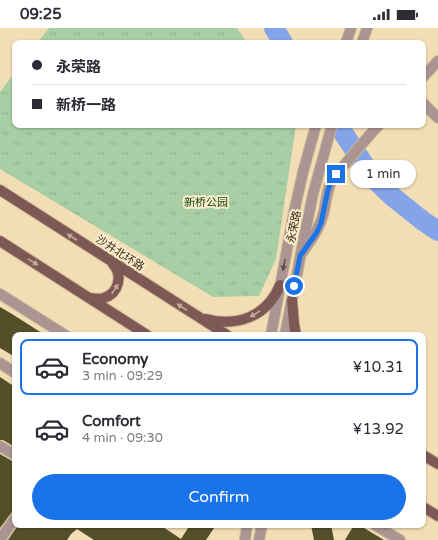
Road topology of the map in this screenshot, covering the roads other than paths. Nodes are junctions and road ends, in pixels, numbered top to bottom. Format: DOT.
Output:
graph roads {
  1 [pos="351,28"];
  2 [pos="367,28"];
  3 [pos="347,40"];
  4 [pos="363,40"];
  5 [pos="438,61"];
  6 [pos="426,74"];
  7 [pos="426,106"];
  8 [pos="438,118"];
  9 [pos="315,128"];
  10 [pos="331,128"];
  11 [pos="376,128"];
  12 [pos="0,190"];
  13 [pos="0,241"];
  14 [pos="300,256"];
  15 [pos="112,262"];
  16 [pos="280,285"];
  17 [pos="0,294"];
  18 [pos="89,298"];
  19 [pos="292,300"];
  20 [pos="195,315"];
  21 [pos="60,332"];
  22 [pos="142,332"];
  23 [pos="222,332"];
  24 [pos="272,332"];
  25 [pos="286,332"];
  26 [pos="295,332"];
  27 [pos="0,364"];
  28 [pos="12,371"];
  29 [pos="0,446"];
  30 [pos="12,454"];
  31 [pos="426,457"];
  32 [pos="438,464"];
  33 [pos="426,509"];
  34 [pos="438,516"];
  35 [pos="12,522"];
  36 [pos="247,528"];
  37 [pos="261,528"];
  38 [pos="380,528"];
  39 [pos="0,540"];
  40 [pos="245,540"];
  41 [pos="259,540"];
  42 [pos="400,540"];
  1 -- 3 [label="street"];
  2 -- 4 [label="street"];
  5 -- 6 [label="street"];
  7 -- 8 [label="street"];
  9 -- 16 [label="street, 永荣路, one-way"];
  10 -- 14 [label="street, 永荣路"];
  11 -- 14 [label="street"];
  15 -- 12 [label="main road, 沙井北环路, one-way"];
  13 -- 18 [label="main road, one-way"];
  14 -- 19 [label="street, 永荣路"];
  18 -- 15 [label="main road, one-way"];
  20 -- 15 [label="main road, 沙井北环路, one-way"];
  16 -- 20 [label="main road, one-way"];
  16 -- 24 [label="street, 永荣路"];
  17 -- 21 [label="street"];
  18 -- 22 [label="main road"];
  19 -- 25 [label="street, 永荣路"];
  19 -- 26 [label="main road"];
  20 -- 23 [label="main road, 沙井北环路"];
  27 -- 28 [label="street"];
  29 -- 30 [label="street"];
  31 -- 32 [label="main road"];
  33 -- 34 [label="main road"];
  35 -- 39 [label="street"];
  36 -- 40 [label="street"];
  37 -- 41 [label="street"];
  38 -- 42 [label="street"];
}
